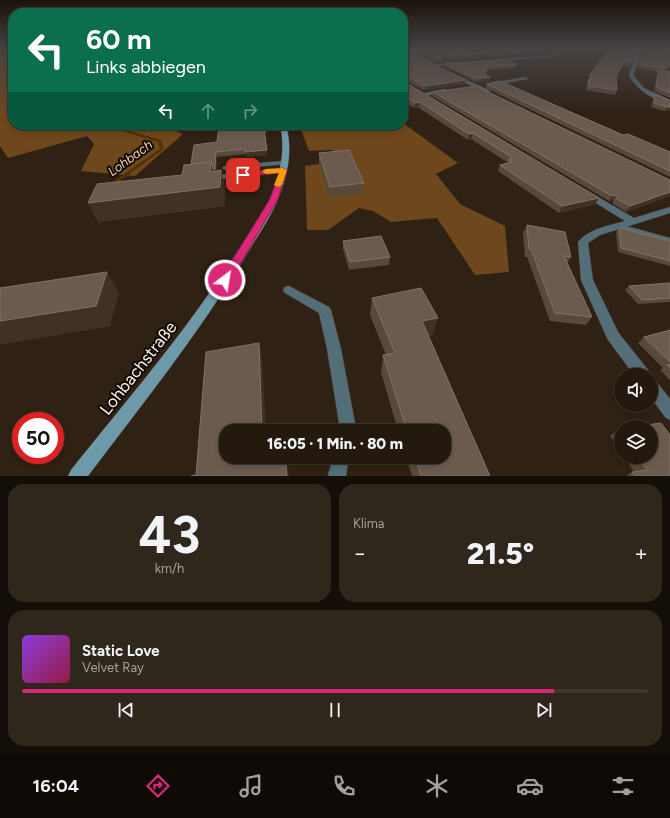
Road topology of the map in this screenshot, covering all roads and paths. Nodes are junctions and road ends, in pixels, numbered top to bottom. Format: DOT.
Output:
graph roads {
  1 [pos="446,70"];
  2 [pos="633,70"];
  3 [pos="526,78"];
  4 [pos="477,86"];
  5 [pos="469,88"];
  6 [pos="454,90"];
  7 [pos="491,93"];
  8 [pos="670,102"];
  9 [pos="437,103"];
  10 [pos="285,130"];
  11 [pos="284,167"];
  12 [pos="225,168"];
  13 [pos="202,179"];
  14 [pos="580,189"];
  15 [pos="670,210"];
  16 [pos="634,222"];
  17 [pos="619,226"];
  18 [pos="670,241"];
  19 [pos="289,290"];
  20 [pos="638,368"];
  21 [pos="658,396"];
  22 [pos="670,412"];
  23 [pos="347,424"];
  24 [pos="340,464"];
  25 [pos="77,476"];
  26 [pos="337,476"];
  1 -- 4 [label="street"];
  2 -- 8 [label="street"];
  3 -- 4 [label="street"];
  4 -- 5 [label="street"];
  4 -- 7 [label="street"];
  6 -- 9 [label="street"];
  10 -- 11 [label="main road, Lohbachstraße"];
  11 -- 12 [label="lane"];
  11 -- 13 [label="lane"];
  11 -- 25 [label="main road, Lohbachstraße"];
  14 -- 16 [label="street"];
  15 -- 16 [label="street"];
  16 -- 17 [label="street"];
  17 -- 18 [label="lane"];
  17 -- 20 [label="street"];
  19 -- 23 [label="street"];
  21 -- 22 [label="street"];
  24 -- 26 [label="street"];
}
